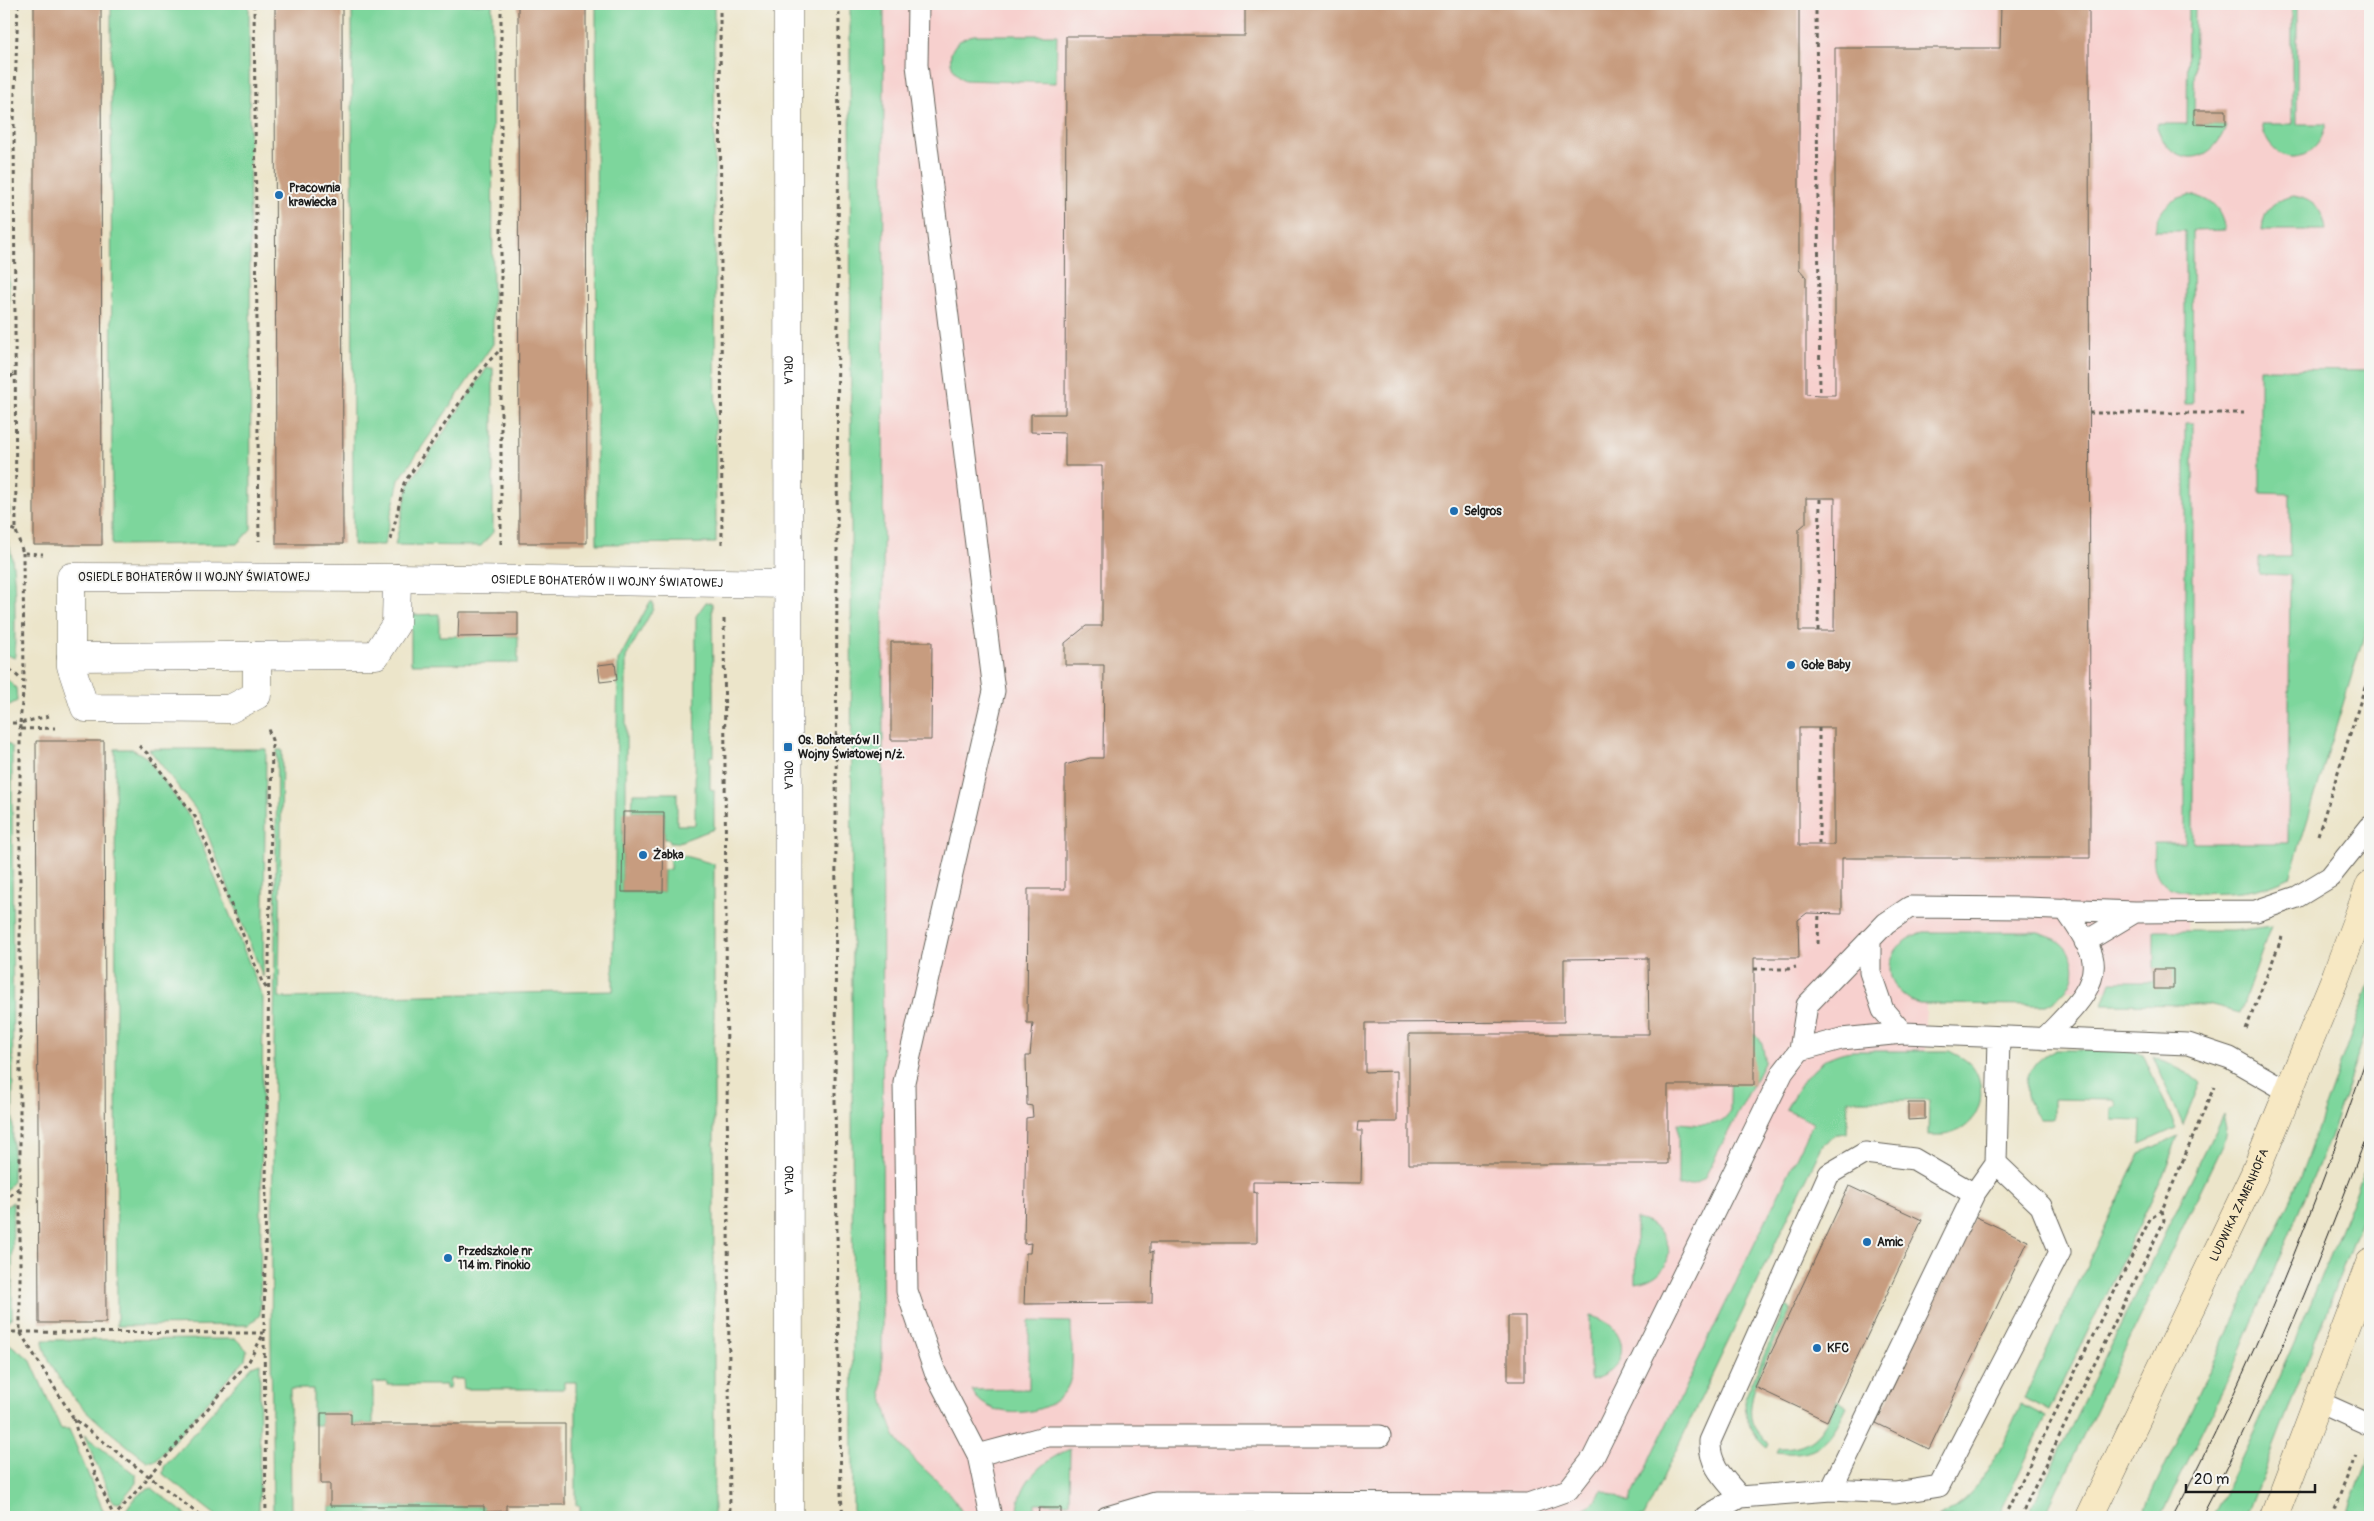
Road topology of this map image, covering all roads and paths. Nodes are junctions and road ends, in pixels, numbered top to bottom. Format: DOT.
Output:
graph roads {
  1 [pos="18,4"];
  2 [pos="254,4"];
  3 [pos="501,4"];
  4 [pos="720,4"];
  5 [pos="788,4"];
  6 [pos="839,4"];
  7 [pos="918,4"];
  8 [pos="1816,12"];
  9 [pos="501,349"];
  10 [pos="4,374"];
  11 [pos="14,374"];
  12 [pos="4,382"];
  13 [pos="1820,395"];
  14 [pos="2244,413"];
  15 [pos="2090,414"];
  16 [pos="1820,498"];
  17 [pos="4,526"];
  18 [pos="16,531"];
  19 [pos="389,550"];
  20 [pos="23,553"];
  21 [pos="71,577"];
  22 [pos="259,577"];
  23 [pos="398,578"];
  24 [pos="501,579"];
  25 [pos="723,583"];
  26 [pos="788,584"];
  27 [pos="1818,631"];
  28 [pos="257,656"];
  29 [pos="71,657"];
  30 [pos="4,664"];
  31 [pos="2370,671"];
  32 [pos="24,683"];
  33 [pos="257,695"];
  34 [pos="85,708"];
  35 [pos="4,723"];
  36 [pos="20,723"];
  37 [pos="59,728"];
  38 [pos="1819,728"];
  39 [pos="21,729"];
  40 [pos="132,740"];
  41 [pos="2370,826"];
  42 [pos="2317,838"];
  43 [pos="1819,845"];
  44 [pos="2370,885"];
  45 [pos="2065,909"];
  46 [pos="2135,912"];
  47 [pos="1820,914"];
  48 [pos="1870,939"];
  49 [pos="2086,942"];
  50 [pos="1814,950"];
  51 [pos="1804,964"];
  52 [pos="1754,969"];
  53 [pos="269,990"];
  54 [pos="1903,1033"];
  55 [pos="1999,1037"];
  56 [pos="2044,1039"];
  57 [pos="1800,1050"];
  58 [pos="2289,1092"];
  59 [pos="1996,1163"];
  60 [pos="21,1186"];
  61 [pos="1974,1194"];
  62 [pos="4,1201"];
  63 [pos="2370,1263"];
  64 [pos="2362,1307"];
  65 [pos="4,1332"];
  66 [pos="20,1332"];
  67 [pos="264,1333"];
  68 [pos="2318,1402"];
  69 [pos="74,1419"];
  70 [pos="2370,1425"];
  71 [pos="1380,1436"];
  72 [pos="2357,1452"];
  73 [pos="978,1455"];
  74 [pos="149,1476"];
  75 [pos="1831,1490"];
  76 [pos="1740,1496"];
  77 [pos="114,1517"];
  78 [pos="202,1517"];
  79 [pos="266,1517"];
  80 [pos="730,1517"];
  81 [pos="789,1517"];
  82 [pos="843,1517"];
  83 [pos="991,1517"];
  84 [pos="1107,1517"];
  85 [pos="1705,1517"];
  86 [pos="2004,1517"];
  87 [pos="2020,1517"];
  88 [pos="2090,1517"];
  89 [pos="2274,1517"];
  90 [pos="2332,1517"];
  1 -- 11 [label="path"];
  2 -- 22 [label="path"];
  3 -- 9 [label="path"];
  4 -- 25 [label="path"];
  5 -- 26 [label="street, ORLA"];
  6 -- 82 [label="path"];
  7 -- 73 [label="lane"];
  8 -- 13 [label="path"];
  9 -- 19 [label="path"];
  9 -- 24 [label="path"];
  10 -- 11 [label="path"];
  11 -- 12 [label="path"];
  11 -- 18 [label="path"];
  14 -- 15 [label="path"];
  16 -- 27 [label="path"];
  17 -- 18 [label="path"];
  18 -- 20 [label="path"];
  20 -- 21 [label="path"];
  20 -- 32 [label="path"];
  21 -- 22 [label="street, OSIEDLE BOHATERÓW II WOJNY ŚWIATOWEJ"];
  21 -- 29 [label="street, OSIEDLE BOHATERÓW II WOJNY ŚWIATOWEJ"];
  22 -- 23 [label="street, OSIEDLE BOHATERÓW II WOJNY ŚWIATOWEJ"];
  23 -- 24 [label="street, OSIEDLE BOHATERÓW II WOJNY ŚWIATOWEJ"];
  23 -- 28 [label="street"];
  24 -- 25 [label="street, OSIEDLE BOHATERÓW II WOJNY ŚWIATOWEJ"];
  25 -- 26 [label="street, OSIEDLE BOHATERÓW II WOJNY ŚWIATOWEJ"];
  25 -- 80 [label="path"];
  26 -- 81 [label="street, ORLA"];
  28 -- 29 [label="street"];
  28 -- 33 [label="street"];
  29 -- 34 [label="street, OSIEDLE BOHATERÓW II WOJNY ŚWIATOWEJ"];
  30 -- 32 [label="path"];
  31 -- 42 [label="path"];
  32 -- 36 [label="path"];
  33 -- 34 [label="street"];
  33 -- 53 [label="path"];
  34 -- 36 [label="path"];
  35 -- 36 [label="path"];
  36 -- 39 [label="path"];
  37 -- 39 [label="path"];
  38 -- 43 [label="path"];
  39 -- 60 [label="path"];
  40 -- 53 [label="path"];
  41 -- 46 [label="lane"];
  44 -- 58 [label="main road, LUDWIKA ZAMENHOFA"];
  45 -- 46 [label="lane"];
  45 -- 48 [label="lane"];
  45 -- 49 [label="lane"];
  46 -- 49 [label="lane"];
  47 -- 50 [label="path"];
  48 -- 54 [label="lane"];
  48 -- 57 [label="lane"];
  49 -- 56 [label="lane"];
  51 -- 52 [label="path"];
  53 -- 67 [label="path"];
  54 -- 55 [label="lane"];
  54 -- 57 [label="lane"];
  55 -- 56 [label="lane"];
  55 -- 59 [label="lane"];
  56 -- 58 [label="lane"];
  57 -- 84 [label="lane"];
  58 -- 88 [label="main road, LUDWIKA ZAMENHOFA"];
  59 -- 61 [label="lane"];
  59 -- 75 [label="lane"];
  60 -- 62 [label="path"];
  60 -- 66 [label="path"];
  61 -- 75 [label="lane"];
  61 -- 76 [label="lane"];
  63 -- 64 [label="main road"];
  64 -- 68 [label="main road"];
  65 -- 66 [label="path"];
  66 -- 67 [label="path"];
  66 -- 69 [label="path"];
  67 -- 74 [label="path"];
  67 -- 79 [label="path"];
  68 -- 70 [label="lane"];
  68 -- 89 [label="main road"];
  69 -- 74 [label="path"];
  69 -- 77 [label="path"];
  71 -- 73 [label="lane"];
  72 -- 90 [label="path"];
  73 -- 83 [label="lane"];
  74 -- 77 [label="path"];
  74 -- 78 [label="path"];
  75 -- 76 [label="lane"];
  76 -- 85 [label="lane"];
  86 -- 87 [label="path"];
}
